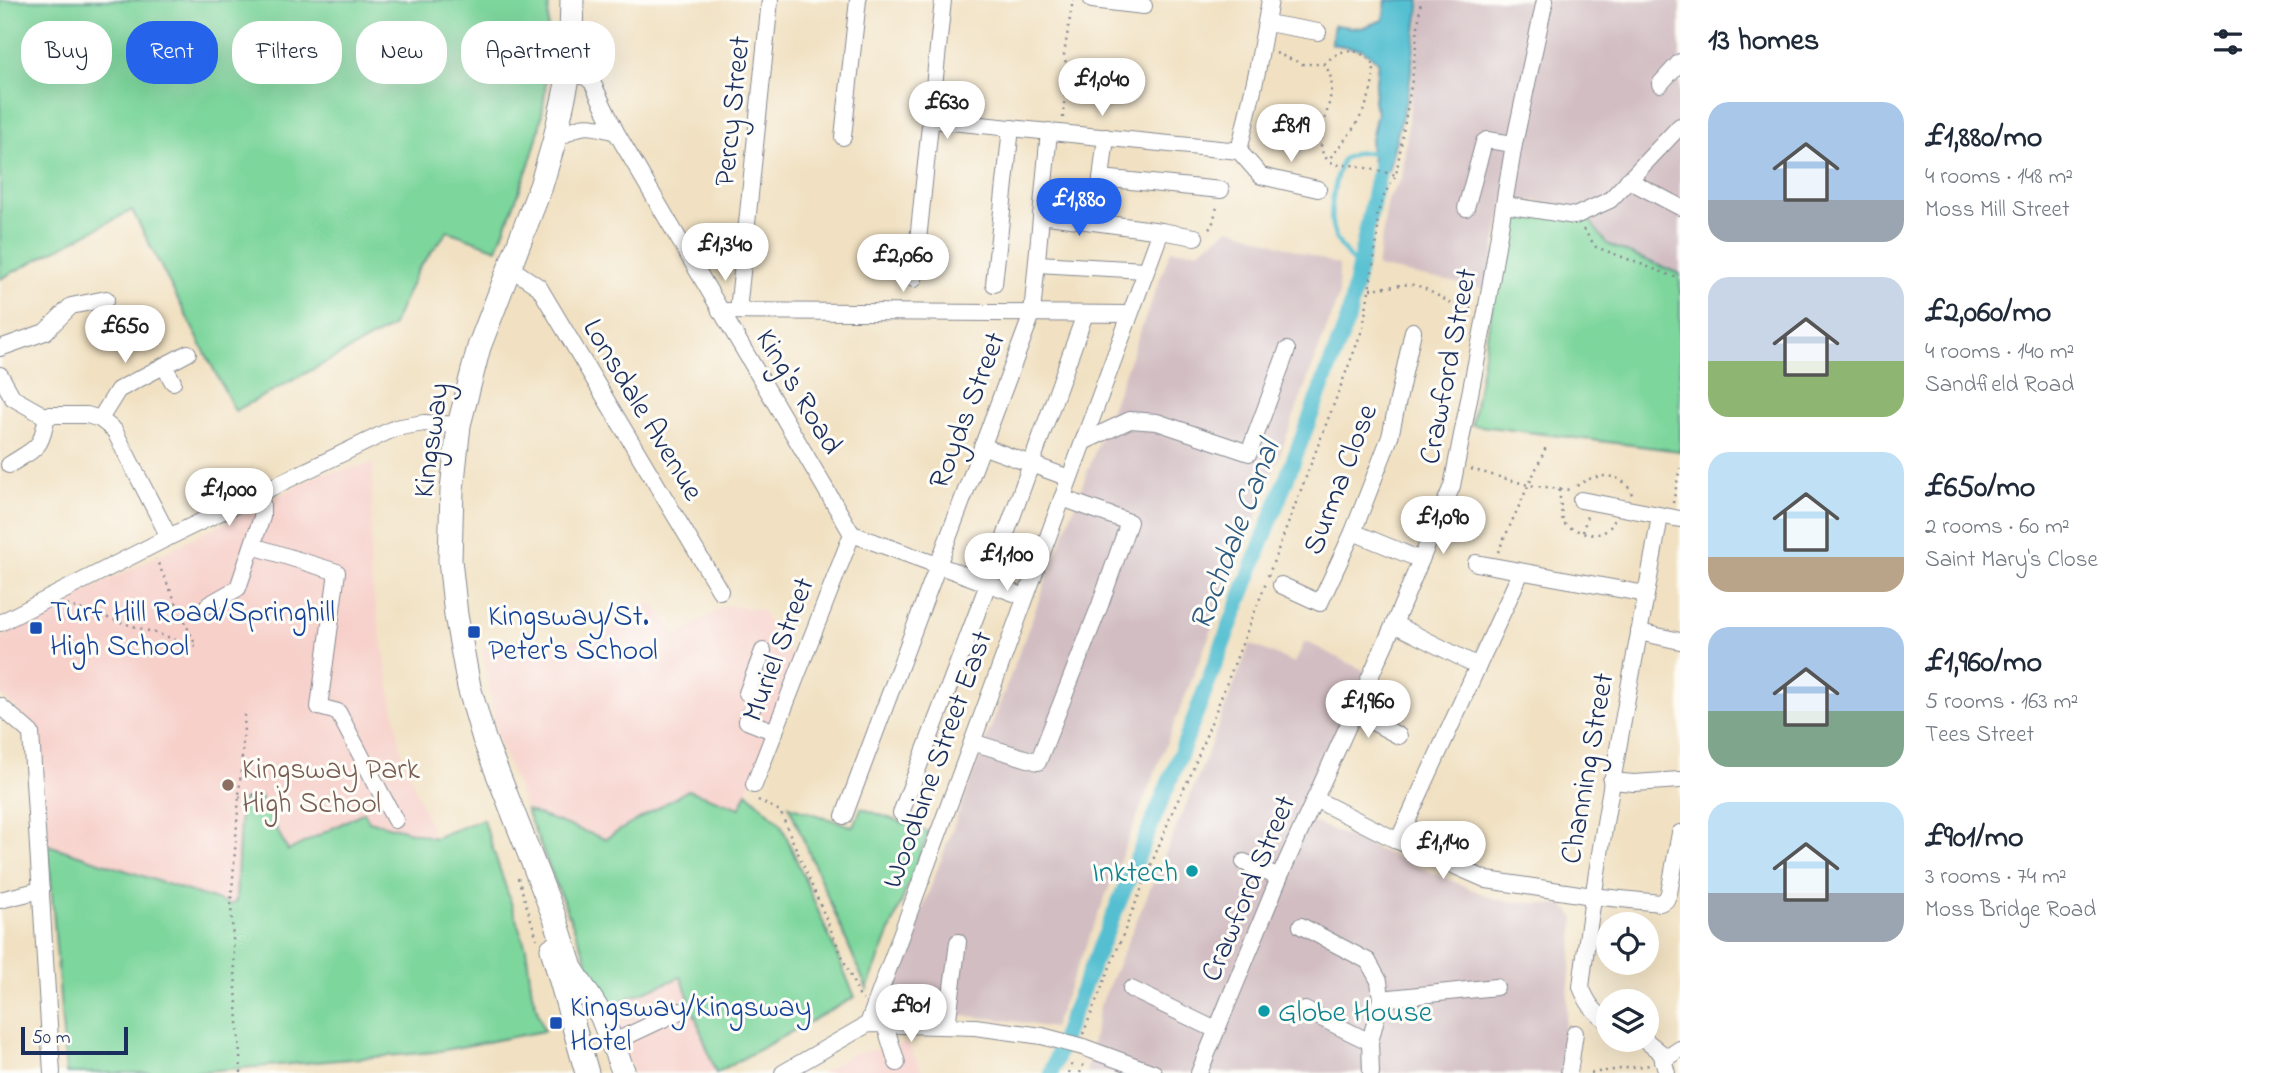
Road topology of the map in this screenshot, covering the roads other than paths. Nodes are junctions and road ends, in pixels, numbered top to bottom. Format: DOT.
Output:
graph roads {
  1 [pos="572,0"];
  2 [pos="770,0"];
  3 [pos="858,0"];
  4 [pos="943,0"];
  5 [pos="1092,0"];
  6 [pos="1270,0"];
  7 [pos="1545,0"];
  8 [pos="1144,6"];
  9 [pos="571,21"];
  10 [pos="1267,23"];
  11 [pos="1318,32"];
  12 [pos="1680,62"];
  13 [pos="567,84"];
  14 [pos="593,84"];
  15 [pos="1660,84"];
  16 [pos="931,120"];
  17 [pos="1011,128"];
  18 [pos="616,132"];
  19 [pos="1055,132"];
  20 [pos="1678,132"];
  21 [pos="843,137"];
  22 [pos="1106,137"];
  23 [pos="554,142"];
  24 [pos="1514,144"];
  25 [pos="1244,157"];
  26 [pos="1101,178"];
  27 [pos="1628,180"];
  28 [pos="1318,189"];
  29 [pos="1220,190"];
  30 [pos="1505,205"];
  31 [pos="1680,207"];
  32 [pos="1466,208"];
  33 [pos="1041,215"];
  34 [pos="1096,221"];
  35 [pos="1161,231"];
  36 [pos="1195,237"];
  37 [pos="1037,264"];
  38 [pos="509,267"];
  39 [pos="1145,270"];
  40 [pos="914,279"];
  41 [pos="994,284"];
  42 [pos="106,299"];
  43 [pos="720,311"];
  44 [pos="738,311"];
  45 [pos="1032,314"];
  46 [pos="1085,314"];
  47 [pos="1129,314"];
  48 [pos="1413,331"];
  49 [pos="0,348"];
  50 [pos="1287,350"];
  51 [pos="188,353"];
  52 [pos="164,366"];
  53 [pos="0,375"];
  54 [pos="173,382"];
  55 [pos="47,415"];
  56 [pos="100,419"];
  57 [pos="459,425"];
  58 [pos="1083,442"];
  59 [pos="982,446"];
  60 [pos="1031,463"];
  61 [pos="9,465"];
  62 [pos="1069,478"];
  63 [pos="257,494"];
  64 [pos="1577,495"];
  65 [pos="1062,498"];
  66 [pos="1670,517"];
  67 [pos="1353,532"];
  68 [pos="852,534"];
  69 [pos="169,537"];
  70 [pos="253,546"];
  71 [pos="1421,560"];
  72 [pos="938,565"];
  73 [pos="1483,565"];
  74 [pos="1521,572"];
  75 [pos="988,584"];
  76 [pos="1281,585"];
  77 [pos="720,591"];
  78 [pos="1646,594"];
  79 [pos="1025,597"];
  80 [pos="208,606"];
  81 [pos="0,624"];
  82 [pos="1394,624"];
  83 [pos="1639,632"];
  84 [pos="1680,641"];
  85 [pos="763,651"];
  86 [pos="1478,666"];
  87 [pos="0,706"];
  88 [pos="1353,712"];
  89 [pos="775,732"];
  90 [pos="1399,736"];
  91 [pos="972,742"];
  92 [pos="1680,780"];
  93 [pos="1611,781"];
  94 [pos="754,785"];
  95 [pos="1315,799"];
  96 [pos="901,813"];
  97 [pos="845,816"];
  98 [pos="395,820"];
  99 [pos="1680,834"];
  100 [pos="1398,841"];
  101 [pos="1244,862"];
  102 [pos="1279,878"];
  103 [pos="41,890"];
  104 [pos="543,890"];
  105 [pos="1592,896"];
  106 [pos="0,900"];
  107 [pos="1301,926"];
  108 [pos="958,942"];
  109 [pos="571,968"];
  110 [pos="1496,987"];
  111 [pos="1131,989"];
  112 [pos="1381,999"];
  113 [pos="1306,1010"];
  114 [pos="680,1011"];
  115 [pos="1596,1012"];
  116 [pos="868,1024"];
  117 [pos="886,1025"];
  118 [pos="947,1026"];
  119 [pos="1216,1030"];
  120 [pos="1575,1033"];
  121 [pos="1370,1042"];
  122 [pos="612,1043"];
  123 [pos="1680,1049"];
  124 [pos="897,1063"];
  125 [pos="1665,1067"];
  126 [pos="52,1073"];
  127 [pos="587,1073"];
  128 [pos="609,1073"];
  129 [pos="624,1073"];
  130 [pos="784,1073"];
  131 [pos="1154,1073"];
  132 [pos="1199,1073"];
  133 [pos="1371,1073"];
  134 [pos="1569,1073"];
  1 -- 9 [label="highway, Kingsway"];
  2 -- 44 [label="street, Percy Street"];
  3 -- 21 [label="street"];
  4 -- 16 [label="street"];
  5 -- 8 [label="street"];
  6 -- 10 [label="street"];
  7 -- 24 [label="street, Crawford Street"];
  10 -- 11 [label="street"];
  10 -- 25 [label="street"];
  12 -- 15 [label="street"];
  13 -- 23 [label="highway, Kingsway"];
  14 -- 18 [label="street, King's Road"];
  16 -- 17 [label="street"];
  16 -- 40 [label="street"];
  17 -- 19 [label="street"];
  17 -- 41 [label="street"];
  18 -- 23 [label="street"];
  18 -- 43 [label="street, King's Road"];
  19 -- 22 [label="street"];
  19 -- 33 [label="street, Royds Street"];
  20 -- 27 [label="street"];
  22 -- 25 [label="street"];
  22 -- 26 [label="street"];
  23 -- 38 [label="highway, Kingsway"];
  24 -- 30 [label="street, Crawford Street"];
  24 -- 32 [label="street"];
  25 -- 28 [label="street"];
  26 -- 29 [label="street"];
  26 -- 34 [label="street"];
  27 -- 30 [label="street"];
  27 -- 31 [label="street"];
  30 -- 71 [label="street, Crawford Street"];
  33 -- 34 [label="street"];
  33 -- 37 [label="street, Royds Street"];
  34 -- 35 [label="street"];
  35 -- 36 [label="street"];
  35 -- 39 [label="street, Woodbine Street East"];
  37 -- 39 [label="street"];
  37 -- 45 [label="street, Royds Street"];
  38 -- 57 [label="highway, Kingsway"];
  38 -- 77 [label="street, Lonsdale Avenue"];
  39 -- 47 [label="street, Woodbine Street East"];
  42 -- 49 [label="street"];
  43 -- 44 [label="street"];
  43 -- 68 [label="street, King's Road"];
  44 -- 45 [label="street"];
  45 -- 46 [label="street"];
  45 -- 59 [label="street, Royds Street"];
  46 -- 47 [label="street"];
  46 -- 60 [label="street"];
  47 -- 58 [label="street, Woodbine Street East"];
  48 -- 67 [label="street, Surma Close"];
  50 -- 58 [label="street"];
  51 -- 52 [label="street"];
  52 -- 54 [label="street"];
  52 -- 56 [label="street"];
  53 -- 55 [label="street"];
  55 -- 56 [label="street"];
  55 -- 61 [label="street"];
  56 -- 69 [label="street"];
  57 -- 63 [label="street"];
  57 -- 104 [label="highway, Kingsway"];
  58 -- 62 [label="street, Woodbine Street East"];
  59 -- 60 [label="street"];
  59 -- 72 [label="street, Royds Street"];
  60 -- 62 [label="street"];
  60 -- 75 [label="street"];
  62 -- 65 [label="street, Woodbine Street East"];
  63 -- 69 [label="street"];
  63 -- 70 [label="street"];
  64 -- 66 [label="street"];
  65 -- 79 [label="street, Woodbine Street East"];
  65 -- 91 [label="street"];
  66 -- 78 [label="street, Channing Street"];
  67 -- 71 [label="street"];
  67 -- 76 [label="street, Surma Close"];
  68 -- 72 [label="street"];
  68 -- 89 [label="street, Muriel Street"];
  69 -- 81 [label="street"];
  70 -- 80 [label="street"];
  70 -- 98 [label="street"];
  71 -- 82 [label="street, Crawford Street"];
  72 -- 75 [label="street"];
  72 -- 97 [label="street, Royds Street"];
  73 -- 74 [label="street"];
  74 -- 78 [label="street"];
  74 -- 86 [label="street"];
  75 -- 79 [label="street"];
  75 -- 96 [label="street"];
  78 -- 83 [label="street, Channing Street"];
  79 -- 91 [label="street, Woodbine Street East"];
  82 -- 86 [label="street"];
  82 -- 88 [label="street, Crawford Street"];
  83 -- 84 [label="street"];
  83 -- 93 [label="street, Channing Street"];
  85 -- 89 [label="street"];
  86 -- 100 [label="street"];
  87 -- 103 [label="street"];
  88 -- 90 [label="street"];
  88 -- 95 [label="street, Crawford Street"];
  89 -- 94 [label="street, Muriel Street"];
  91 -- 116 [label="street, Woodbine Street East"];
  92 -- 93 [label="street"];
  93 -- 105 [label="street, Channing Street"];
  95 -- 100 [label="street"];
  95 -- 102 [label="street, Crawford Street"];
  99 -- 105 [label="street"];
  100 -- 105 [label="street"];
  101 -- 102 [label="street"];
  102 -- 119 [label="street, Crawford Street"];
  103 -- 106 [label="street"];
  103 -- 126 [label="street"];
  104 -- 109 [label="highway, Kingsway"];
  104 -- 127 [label="highway, Kingsway"];
  105 -- 115 [label="street, Channing Street"];
  107 -- 112 [label="street"];
  108 -- 118 [label="street"];
  109 -- 122 [label="highway, Kingsway"];
  109 -- 128 [label="highway"];
  110 -- 112 [label="street"];
  111 -- 119 [label="street"];
  112 -- 121 [label="street"];
  113 -- 121 [label="street"];
  114 -- 122 [label="street"];
  116 -- 117 [label="street"];
  116 -- 130 [label="street"];
  117 -- 118 [label="street"];
  117 -- 124 [label="street"];
  118 -- 131 [label="street, bridge"];
  119 -- 132 [label="street, Crawford Street"];
  120 -- 134 [label="street"];
  121 -- 133 [label="street"];
  122 -- 129 [label="highway, Kingsway"];
  123 -- 125 [label="street"];
}
